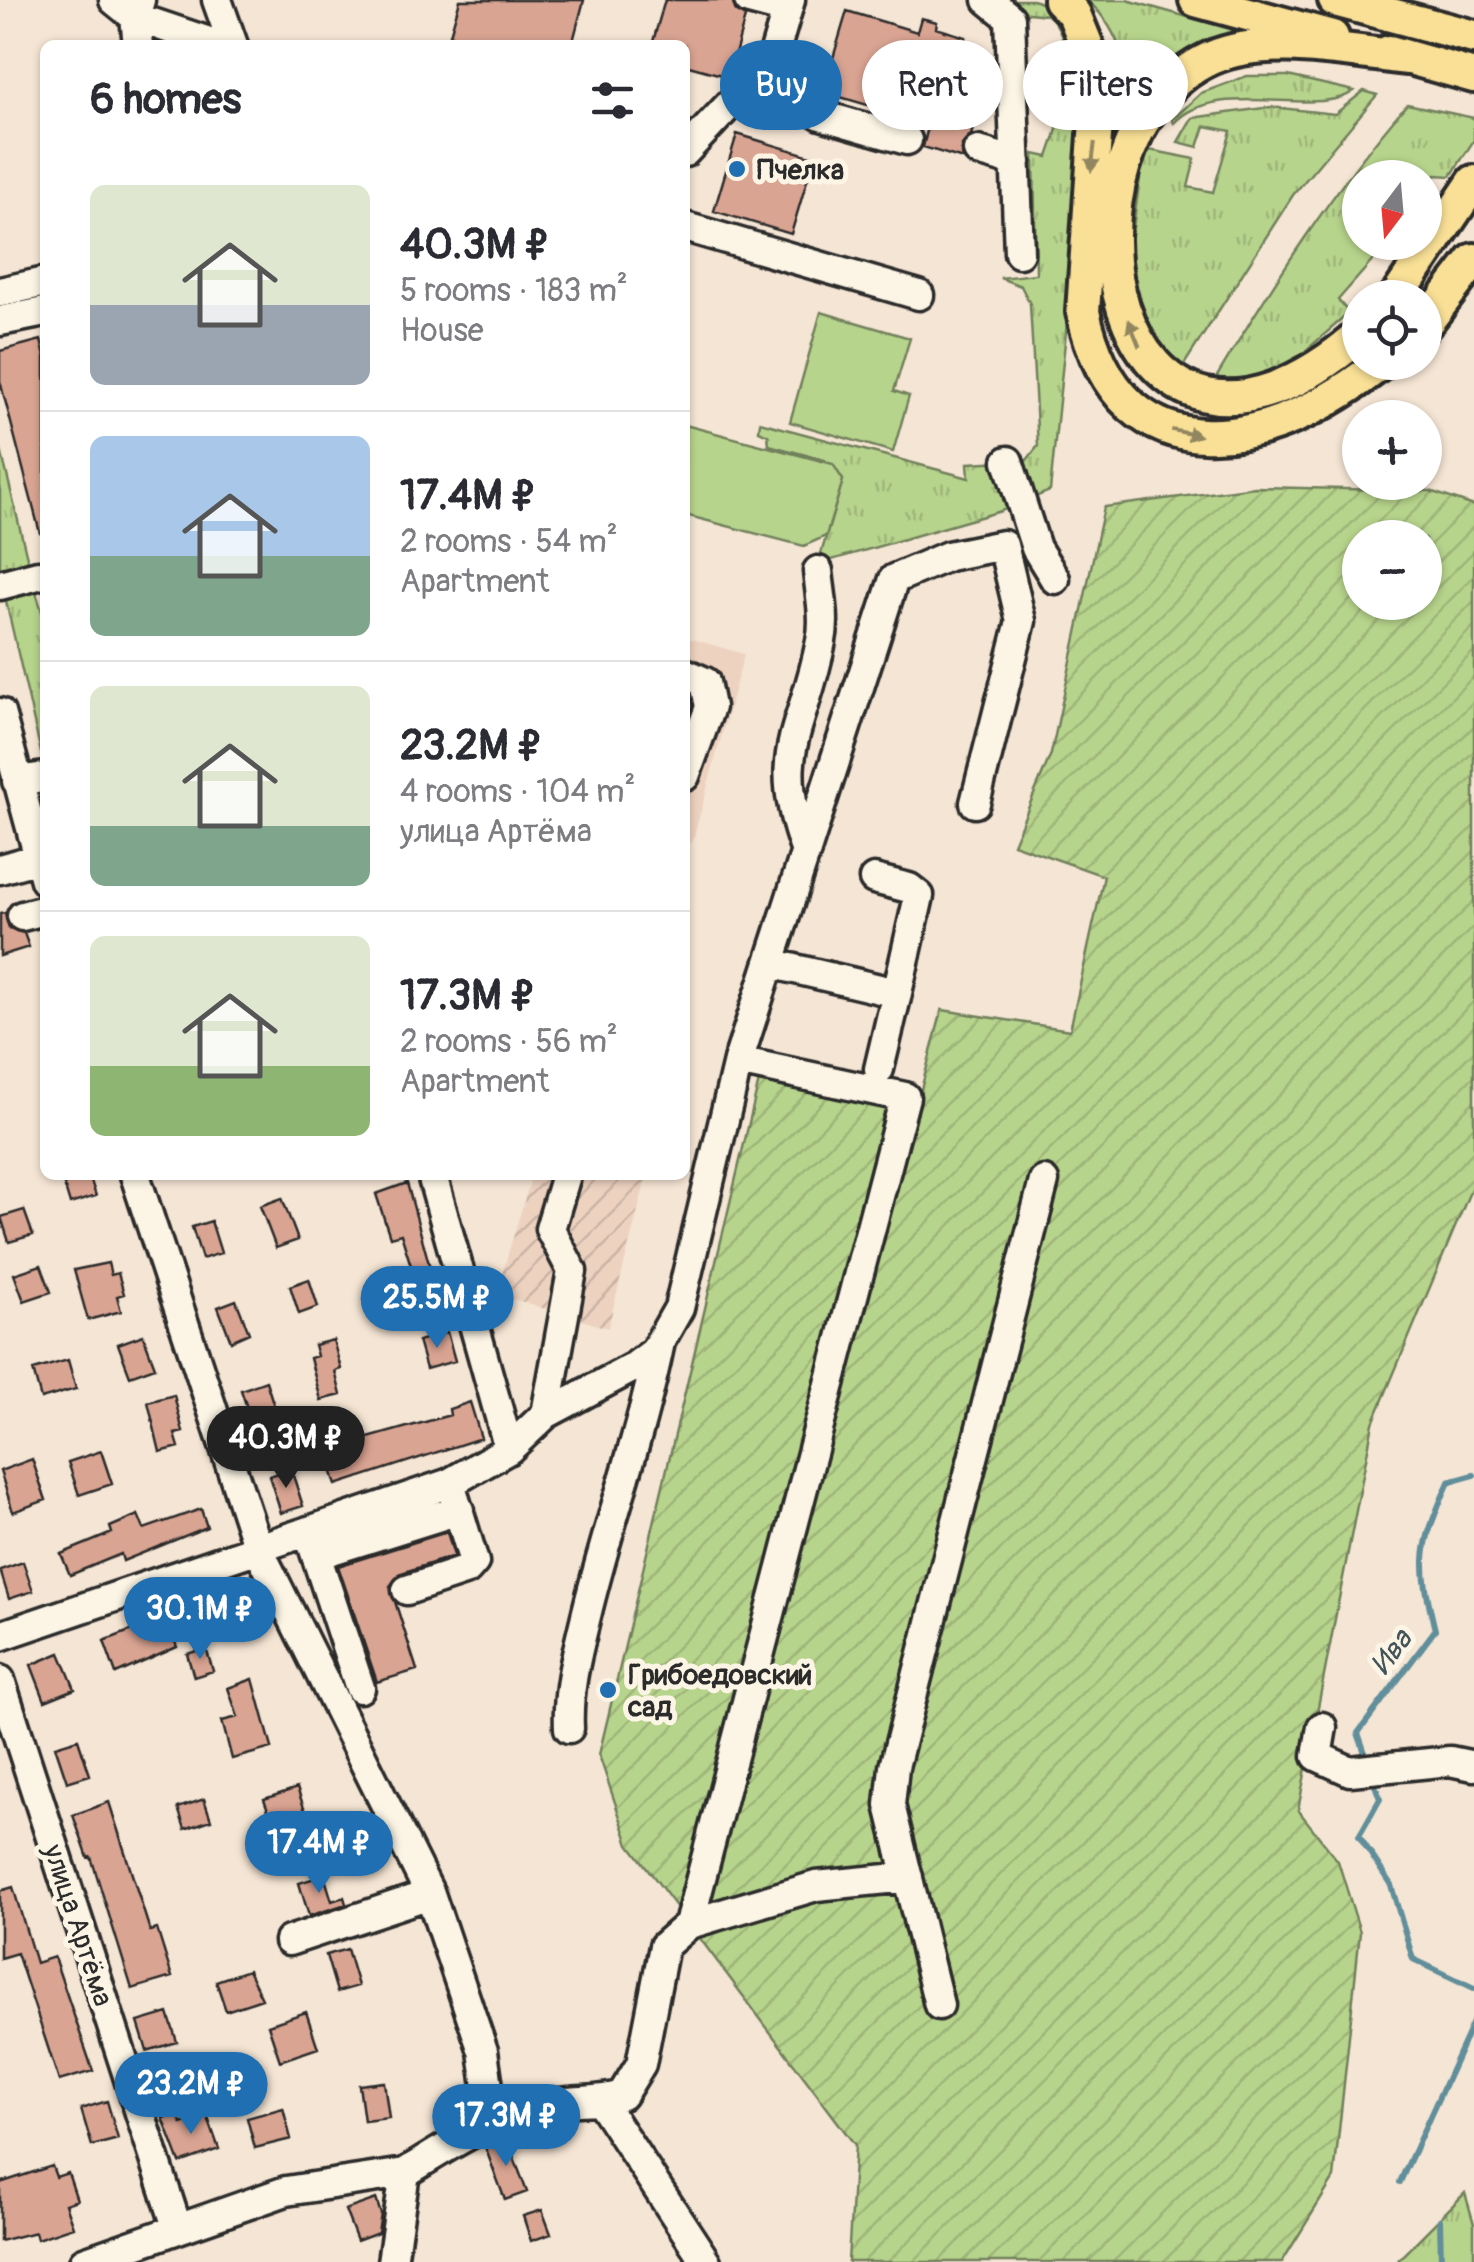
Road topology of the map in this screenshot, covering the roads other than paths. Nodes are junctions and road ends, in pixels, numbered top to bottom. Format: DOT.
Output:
graph roads {
  1 [pos="217,0"];
  2 [pos="749,0"];
  3 [pos="988,0"];
  4 [pos="1060,0"];
  5 [pos="1196,0"];
  6 [pos="1335,0"];
  7 [pos="788,5"];
  8 [pos="132,16"];
  9 [pos="1474,37"];
  10 [pos="203,40"];
  11 [pos="231,40"];
  12 [pos="778,40"];
  13 [pos="1408,58"];
  14 [pos="1474,76"];
  15 [pos="690,114"];
  16 [pos="720,115"];
  17 [pos="715,120"];
  18 [pos="842,122"];
  19 [pos="906,140"];
  20 [pos="690,147"];
  21 [pos="978,152"];
  22 [pos="1016,162"];
  23 [pos="1474,182"];
  24 [pos="690,228"];
  25 [pos="1019,253"];
  26 [pos="1474,260"];
  27 [pos="1408,280"];
  28 [pos="40,283"];
  29 [pos="0,292"];
  30 [pos="919,295"];
  31 [pos="1442,302"];
  32 [pos="40,313"];
  33 [pos="0,321"];
  34 [pos="1342,348"];
  35 [pos="1360,380"];
  36 [pos="1008,461"];
  37 [pos="818,571"];
  38 [pos="38,576"];
  39 [pos="1054,579"];
  40 [pos="0,586"];
  41 [pos="690,675"];
  42 [pos="0,713"];
  43 [pos="690,762"];
  44 [pos="31,779"];
  45 [pos="975,803"];
  46 [pos="806,852"];
  47 [pos="40,853"];
  48 [pos="40,869"];
  49 [pos="0,870"];
  50 [pos="874,880"];
  51 [pos="770,963"];
  52 [pos="897,993"];
  53 [pos="738,1062"];
  54 [pos="879,1070"];
  55 [pos="137,1180"];
  56 [pos="433,1180"];
  57 [pos="565,1180"];
  58 [pos="1044,1181"];
  59 [pos="660,1341"];
  60 [pos="546,1414"];
  61 [pos="509,1449"];
  62 [pos="450,1482"];
  63 [pos="459,1510"];
  64 [pos="312,1543"];
  65 [pos="258,1548"];
  66 [pos="407,1590"];
  67 [pos="0,1636"];
  68 [pos="0,1680"];
  69 [pos="360,1688"];
  70 [pos="1322,1726"];
  71 [pos="569,1728"];
  72 [pos="1474,1766"];
  73 [pos="908,1877"];
  74 [pos="430,1894"];
  75 [pos="689,1924"];
  76 [pos="290,1940"];
  77 [pos="939,2004"];
  78 [pos="602,2102"];
  79 [pos="480,2125"];
  80 [pos="405,2172"];
  81 [pos="177,2228"];
  82 [pos="84,2262"];
  83 [pos="392,2262"];
  84 [pos="706,2262"];
  1 -- 11 [label="street"];
  2 -- 7 [label="street"];
  3 -- 22 [label="street"];
  4 -- 35 [label="main road, one-way"];
  5 -- 13 [label="main road"];
  6 -- 9 [label="main road"];
  7 -- 12 [label="street"];
  8 -- 10 [label="street"];
  13 -- 14 [label="main road"];
  34 -- 13 [label="main road, one-way"];
  15 -- 17 [label="street"];
  16 -- 17 [label="street"];
  17 -- 20 [label="street"];
  18 -- 19 [label="street"];
  21 -- 22 [label="street"];
  22 -- 25 [label="street"];
  23 -- 27 [label="main road"];
  24 -- 30 [label="street"];
  26 -- 31 [label="main road"];
  28 -- 29 [label="street"];
  32 -- 33 [label="street"];
  36 -- 39 [label="street"];
  37 -- 46 [label="street"];
  38 -- 40 [label="street"];
  41 -- 43 [label="street"];
  42 -- 44 [label="street"];
  44 -- 47 [label="street"];
  45 -- 46 [label="street"];
  46 -- 51 [label="street"];
  48 -- 49 [label="street"];
  50 -- 52 [label="street"];
  51 -- 52 [label="street"];
  51 -- 53 [label="street"];
  52 -- 54 [label="street"];
  53 -- 59 [label="street"];
  53 -- 75 [label="street"];
  55 -- 65 [label="street"];
  56 -- 61 [label="street"];
  57 -- 60 [label="street"];
  58 -- 73 [label="street"];
  59 -- 60 [label="street"];
  59 -- 71 [label="street"];
  60 -- 61 [label="street"];
  61 -- 62 [label="street"];
  62 -- 63 [label="street"];
  62 -- 64 [label="street"];
  63 -- 64 [label="street"];
  63 -- 66 [label="street"];
  64 -- 65 [label="street"];
  64 -- 69 [label="street"];
  65 -- 67 [label="street"];
  65 -- 74 [label="street"];
  68 -- 81 [label="street, улица Артёма"];
  70 -- 72 [label="street"];
  73 -- 75 [label="street"];
  73 -- 77 [label="street"];
  74 -- 76 [label="street"];
  74 -- 79 [label="street"];
  75 -- 78 [label="street"];
  78 -- 79 [label="street"];
  78 -- 84 [label="street"];
  79 -- 80 [label="street"];
  80 -- 81 [label="street"];
  80 -- 83 [label="street"];
  81 -- 82 [label="street"];
}
